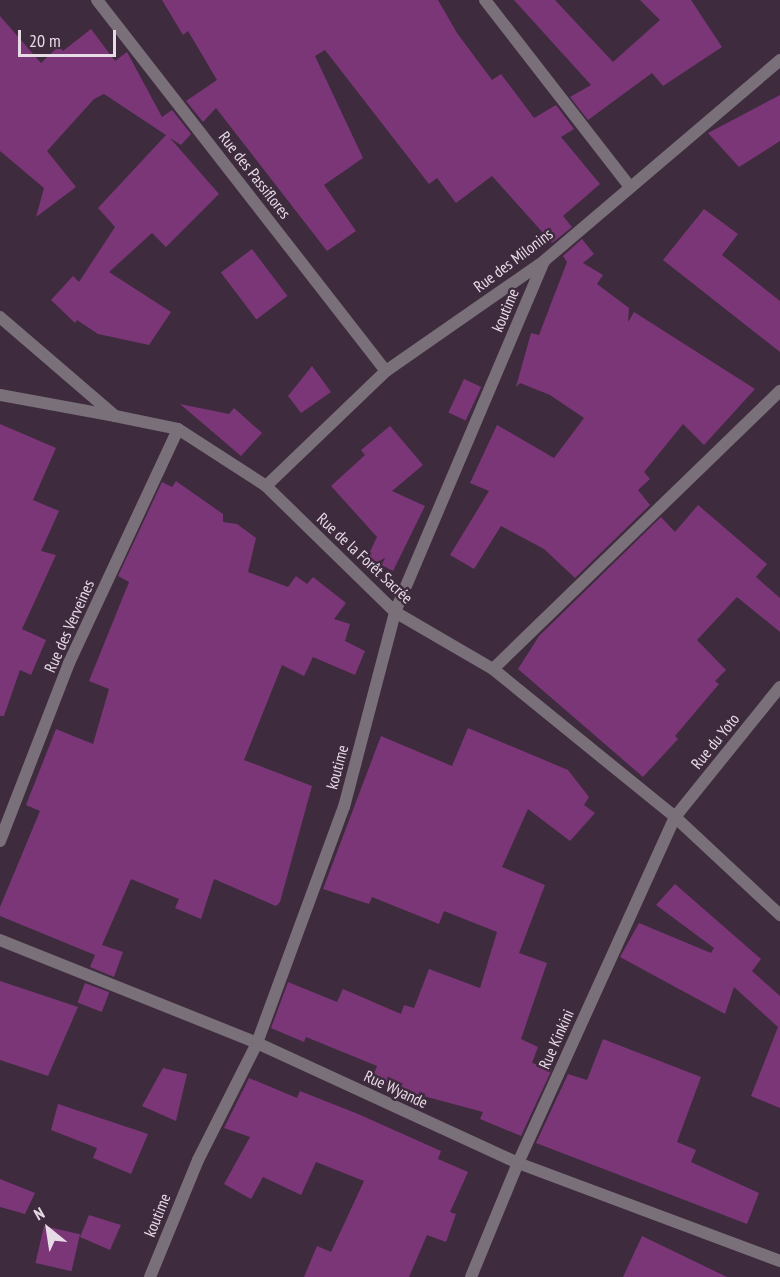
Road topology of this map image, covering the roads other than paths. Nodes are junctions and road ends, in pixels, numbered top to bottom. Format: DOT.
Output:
graph roads {
  1 [pos="97,0"];
  2 [pos="485,0"];
  3 [pos="780,60"];
  4 [pos="630,187"];
  5 [pos="544,261"];
  6 [pos="0,317"];
  7 [pos="386,371"];
  8 [pos="780,391"];
  9 [pos="0,395"];
  10 [pos="115,416"];
  11 [pos="178,429"];
  12 [pos="266,486"];
  13 [pos="395,612"];
  14 [pos="493,669"];
  15 [pos="780,687"];
  16 [pos="675,817"];
  17 [pos="0,841"];
  18 [pos="780,915"];
  19 [pos="0,940"];
  20 [pos="257,1043"];
  21 [pos="518,1163"];
  22 [pos="780,1261"];
  23 [pos="150,1277"];
  24 [pos="471,1277"];
  1 -- 7 [label="street, Rue des Passiflores"];
  2 -- 4 [label="street"];
  3 -- 4 [label="street, Rue des Milonins"];
  4 -- 5 [label="street, Rue des Milonins"];
  5 -- 7 [label="street, Rue des Milonins"];
  5 -- 13 [label="street, koutime"];
  6 -- 10 [label="street, Rue de la Forêt Sacrée"];
  7 -- 12 [label="street, Rue des Milonins"];
  8 -- 14 [label="street"];
  9 -- 10 [label="street"];
  10 -- 11 [label="street, Rue de la Forêt Sacrée"];
  11 -- 12 [label="street, Rue de la Forêt Sacrée"];
  11 -- 17 [label="street, Rue des Verveines"];
  12 -- 13 [label="street, Rue de la Forêt Sacrée"];
  13 -- 14 [label="street, Rue de la Forêt Sacrée"];
  13 -- 20 [label="street, koutime"];
  14 -- 16 [label="street, Rue de la Forêt Sacrée"];
  15 -- 16 [label="street, Rue du Yoto"];
  16 -- 18 [label="street, Rue de la Forêt Sacrée"];
  16 -- 21 [label="street, Rue Kinkini"];
  19 -- 20 [label="street, Rue Wyande"];
  20 -- 21 [label="street, Rue Wyande"];
  20 -- 23 [label="street, koutime"];
  21 -- 22 [label="street, Rue Wyande"];
  21 -- 24 [label="street, Rue Kinkini"];
}
